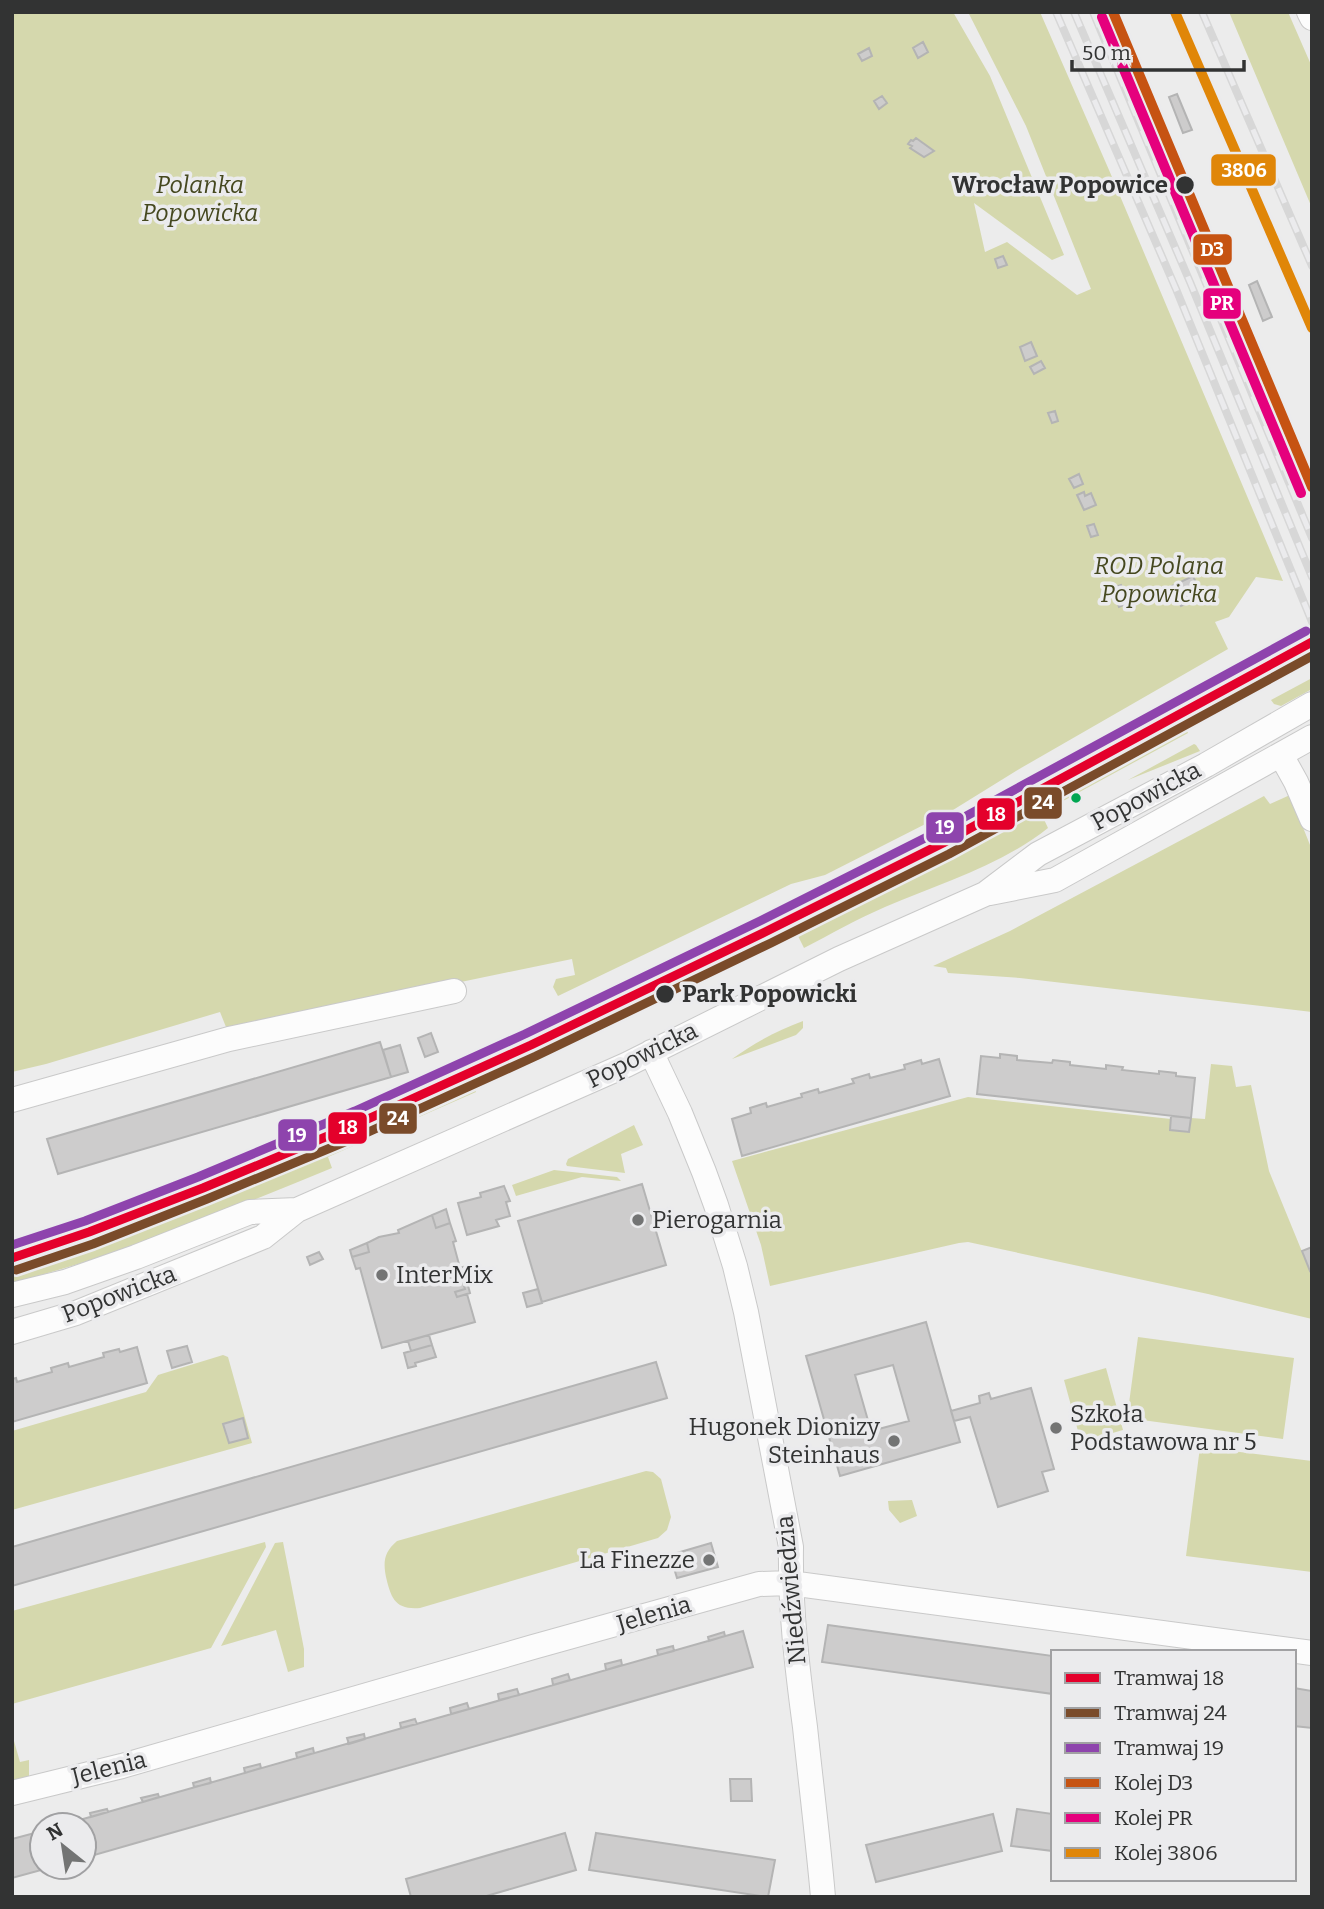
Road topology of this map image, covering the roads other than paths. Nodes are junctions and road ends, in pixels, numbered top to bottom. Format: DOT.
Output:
graph roads {
  1 [pos="1309,12"];
  2 [pos="1312,18"];
  3 [pos="1312,704"];
  4 [pos="1312,737"];
  5 [pos="1281,755"];
  6 [pos="1312,819"];
  7 [pos="985,894"];
  8 [pos="454,991"];
  9 [pos="651,1052"];
  10 [pos="12,1100"];
  11 [pos="297,1210"];
  12 [pos="12,1295"];
  13 [pos="12,1332"];
  14 [pos="790,1583"];
  15 [pos="1290,1650"];
  16 [pos="12,1793"];
  17 [pos="823,1897"];
  1 -- 2 [label="street"];
  3 -- 7 [label="street, Popowicka"];
  4 -- 5 [label="street, Popowicka"];
  5 -- 6 [label="street"];
  5 -- 7 [label="street, Popowicka"];
  7 -- 9 [label="street, Popowicka"];
  8 -- 10 [label="street"];
  9 -- 11 [label="street, Popowicka"];
  9 -- 14 [label="street, Niedźwiedzia"];
  11 -- 12 [label="street, Popowicka"];
  11 -- 13 [label="street, Popowicka"];
  14 -- 15 [label="street, Jelenia"];
  14 -- 16 [label="street, Jelenia"];
  14 -- 17 [label="street, Niedźwiedzia"];
}
